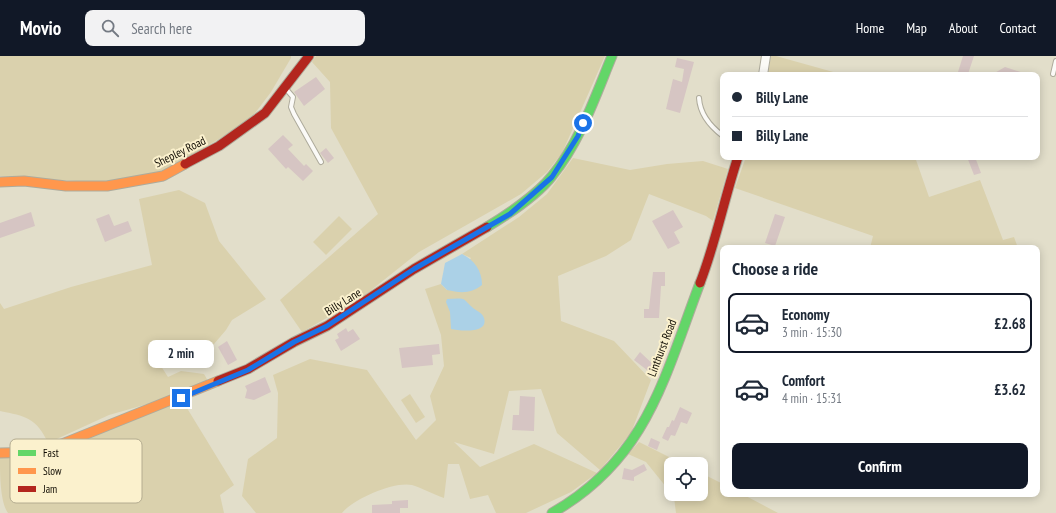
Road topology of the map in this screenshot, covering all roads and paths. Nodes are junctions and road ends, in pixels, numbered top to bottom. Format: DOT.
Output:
graph roads {
  1 [pos="309,56"];
  2 [pos="612,56"];
  3 [pos="766,56"];
  4 [pos="1056,61"];
  5 [pos="763,72"];
  6 [pos="1053,74"];
  7 [pos="286,88"];
  8 [pos="699,98"];
  9 [pos="720,133"];
  10 [pos="737,160"];
  11 [pos="321,162"];
  12 [pos="0,182"];
  13 [pos="75,439"];
  14 [pos="0,453"];
  15 [pos="10,453"];
  16 [pos="552,513"];
  1 -- 7 [label="street, Shepley Road"];
  2 -- 13 [label="street, Billy Lane"];
  3 -- 5 [label="street"];
  4 -- 6 [label="lane"];
  7 -- 11 [label="lane"];
  7 -- 12 [label="street, Shepley Road"];
  8 -- 9 [label="lane"];
  10 -- 16 [label="street, Linthurst Road"];
  14 -- 15 [label="street, Billy Lane"];
}
